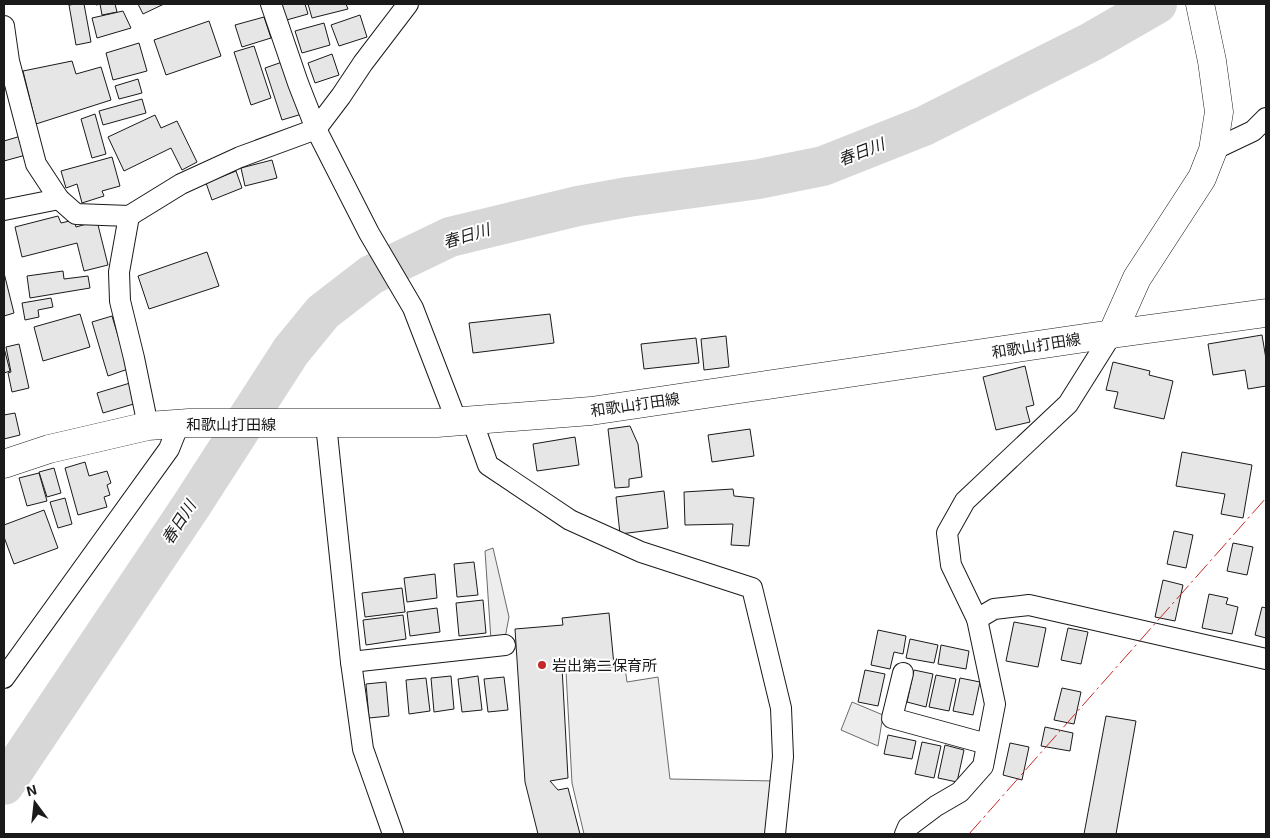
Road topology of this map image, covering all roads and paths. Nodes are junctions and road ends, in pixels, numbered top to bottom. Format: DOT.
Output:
graph roads {
  1 [pos="271,4"];
  2 [pos="408,4"];
  3 [pos="1200,4"];
  4 [pos="4,26"];
  5 [pos="1266,118"];
  6 [pos="316,129"];
  7 [pos="1213,150"];
  8 [pos="59,199"];
  9 [pos="4,210"];
  10 [pos="129,216"];
  11 [pos="1266,312"];
  12 [pos="1112,334"];
  13 [pos="465,421"];
  14 [pos="184,424"];
  15 [pos="326,424"];
  16 [pos="148,426"];
  17 [pos="4,464"];
  18 [pos="977,619"];
  19 [pos="505,645"];
  20 [pos="1266,659"];
  21 [pos="351,662"];
  22 [pos="903,673"];
  23 [pos="4,678"];
  24 [pos="988,744"];
  25 [pos="393,834"];
  26 [pos="775,834"];
  27 [pos="905,834"];
  1 -- 6 [label="street"];
  2 -- 6 [label="street"];
  3 -- 7 [label="main road"];
  4 -- 8 [label="street"];
  5 -- 7 [label="street"];
  6 -- 10 [label="street"];
  6 -- 13 [label="street"];
  7 -- 12 [label="main road"];
  8 -- 9 [label="street"];
  8 -- 10 [label="street"];
  10 -- 16 [label="street"];
  11 -- 12 [label="main road, 和歌山打田線"];
  12 -- 13 [label="main road, 和歌山打田線"];
  12 -- 18 [label="street"];
  13 -- 15 [label="main road, 和歌山打田線"];
  13 -- 26 [label="street"];
  14 -- 15 [label="main road, 和歌山打田線"];
  14 -- 16 [label="main road, 和歌山打田線"];
  14 -- 23 [label="street"];
  15 -- 21 [label="street"];
  16 -- 17 [label="main road, 和歌山打田線"];
  18 -- 20 [label="street"];
  18 -- 24 [label="street"];
  19 -- 21 [label="street"];
  21 -- 25 [label="street"];
  22 -- 24 [label="street"];
  24 -- 27 [label="street"];
}
